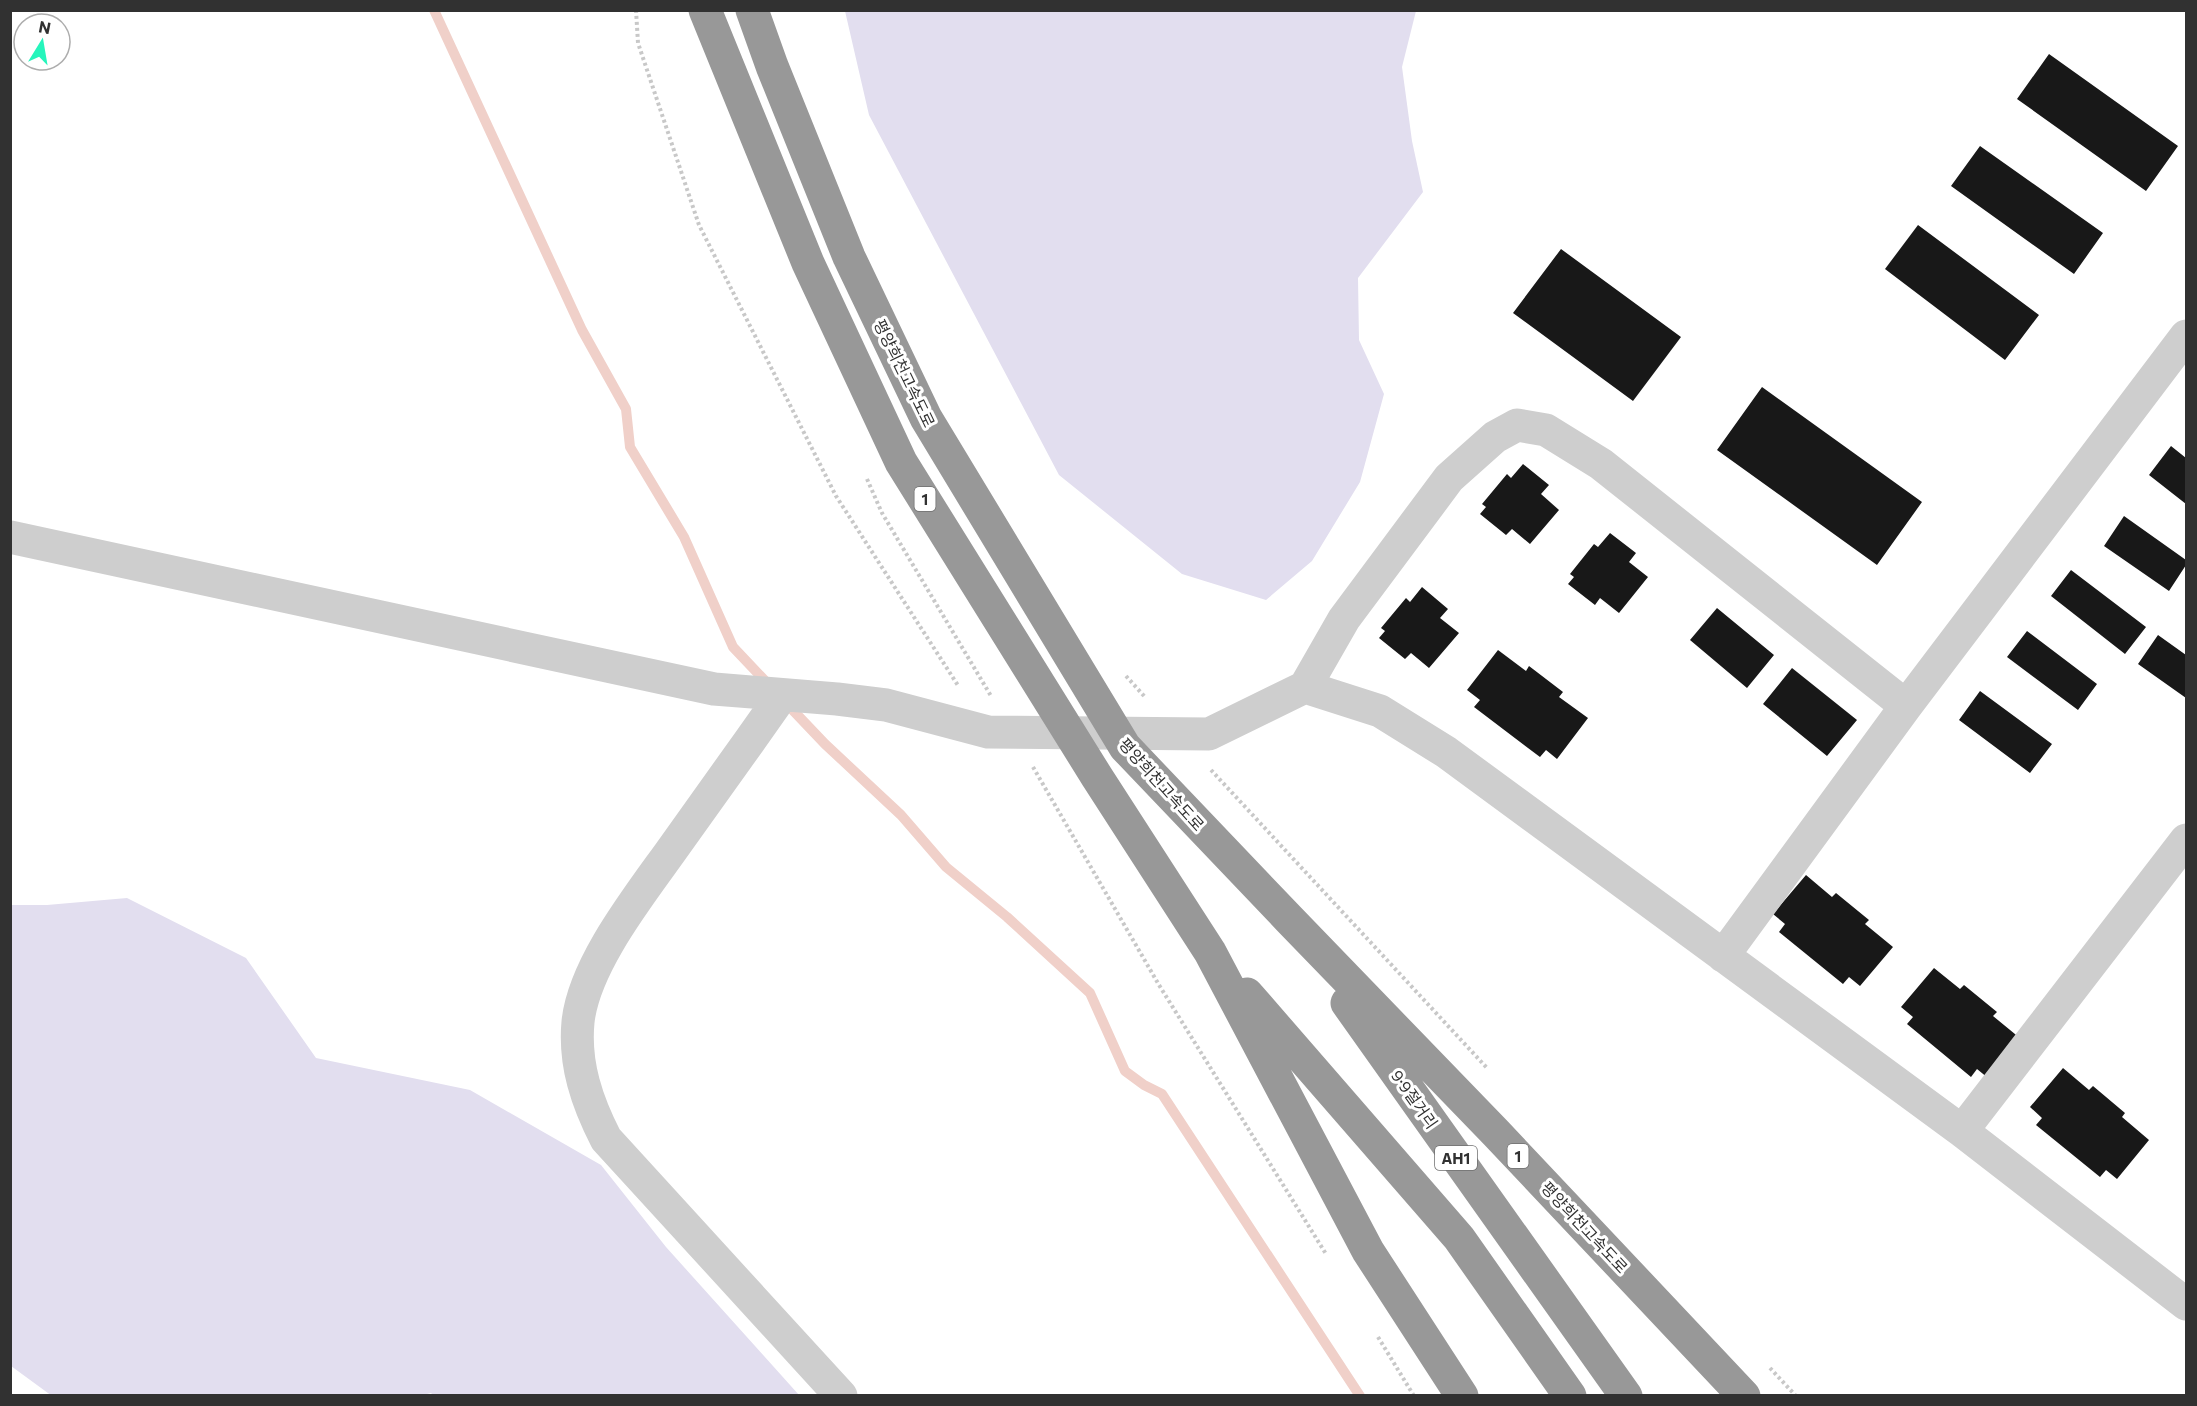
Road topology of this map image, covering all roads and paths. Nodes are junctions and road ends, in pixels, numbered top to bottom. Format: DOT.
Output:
graph roads {
  1 [pos="636,10"];
  2 [pos="705,10"];
  3 [pos="753,10"];
  4 [pos="2187,336"];
  5 [pos="10,537"];
  6 [pos="1305,687"];
  7 [pos="782,696"];
  8 [pos="1906,706"];
  9 [pos="988,732"];
  10 [pos="1069,733"];
  11 [pos="1116,733"];
  12 [pos="2187,840"];
  13 [pos="1289,920"];
  14 [pos="1210,952"];
  15 [pos="1723,956"];
  16 [pos="1962,1131"];
  17 [pos="2187,1304"];
  18 [pos="841,1395"];
  19 [pos="1462,1395"];
  20 [pos="1570,1395"];
  21 [pos="1626,1395"];
  22 [pos="1744,1395"];
  1 -- 9 [label="path"];
  2 -- 10 [label="highway, 1"];
  3 -- 11 [label="highway, 평양희천고속도로 / 1"];
  4 -- 8 [label="street"];
  5 -- 7 [label="street"];
  6 -- 8 [label="street"];
  6 -- 11 [label="street"];
  6 -- 15 [label="street"];
  7 -- 9 [label="street"];
  7 -- 18 [label="street"];
  8 -- 15 [label="street"];
  9 -- 10 [label="street"];
  10 -- 11 [label="street"];
  10 -- 14 [label="highway, 1"];
  11 -- 13 [label="highway, 평양희천고속도로 / 1"];
  12 -- 16 [label="street"];
  13 -- 21 [label="highway, 9·9절거리 / AH1"];
  13 -- 22 [label="highway, 평양희천고속도로 / 1"];
  14 -- 19 [label="highway, 1"];
  14 -- 20 [label="highway"];
  15 -- 16 [label="street"];
  16 -- 17 [label="street"];
}
